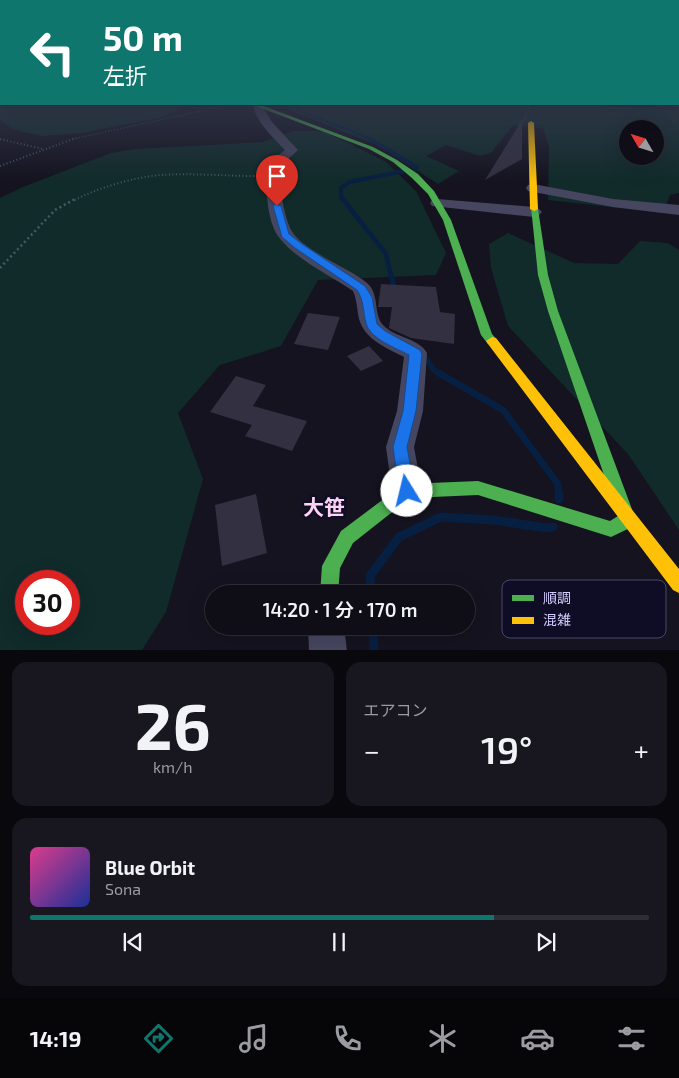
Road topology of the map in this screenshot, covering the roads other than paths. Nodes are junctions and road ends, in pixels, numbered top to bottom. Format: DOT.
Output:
graph roads {
  1 [pos="265,121"];
  2 [pos="303,121"];
  3 [pos="530,123"];
  4 [pos="533,188"];
  5 [pos="437,203"];
  6 [pos="679,210"];
  7 [pos="534,212"];
  8 [pos="407,491"];
  9 [pos="628,520"];
  10 [pos="679,584"];
  11 [pos="330,585"];
  12 [pos="327,635"];
  13 [pos="328,650"];
  1 -- 8 [label="street"];
  2 -- 5 [label="street"];
  3 -- 4 [label="street"];
  4 -- 6 [label="street"];
  4 -- 7 [label="street"];
  5 -- 7 [label="street"];
  5 -- 9 [label="street"];
  7 -- 9 [label="street"];
  8 -- 9 [label="street"];
  8 -- 11 [label="street"];
  9 -- 10 [label="street"];
  12 -- 13 [label="street"];
}
